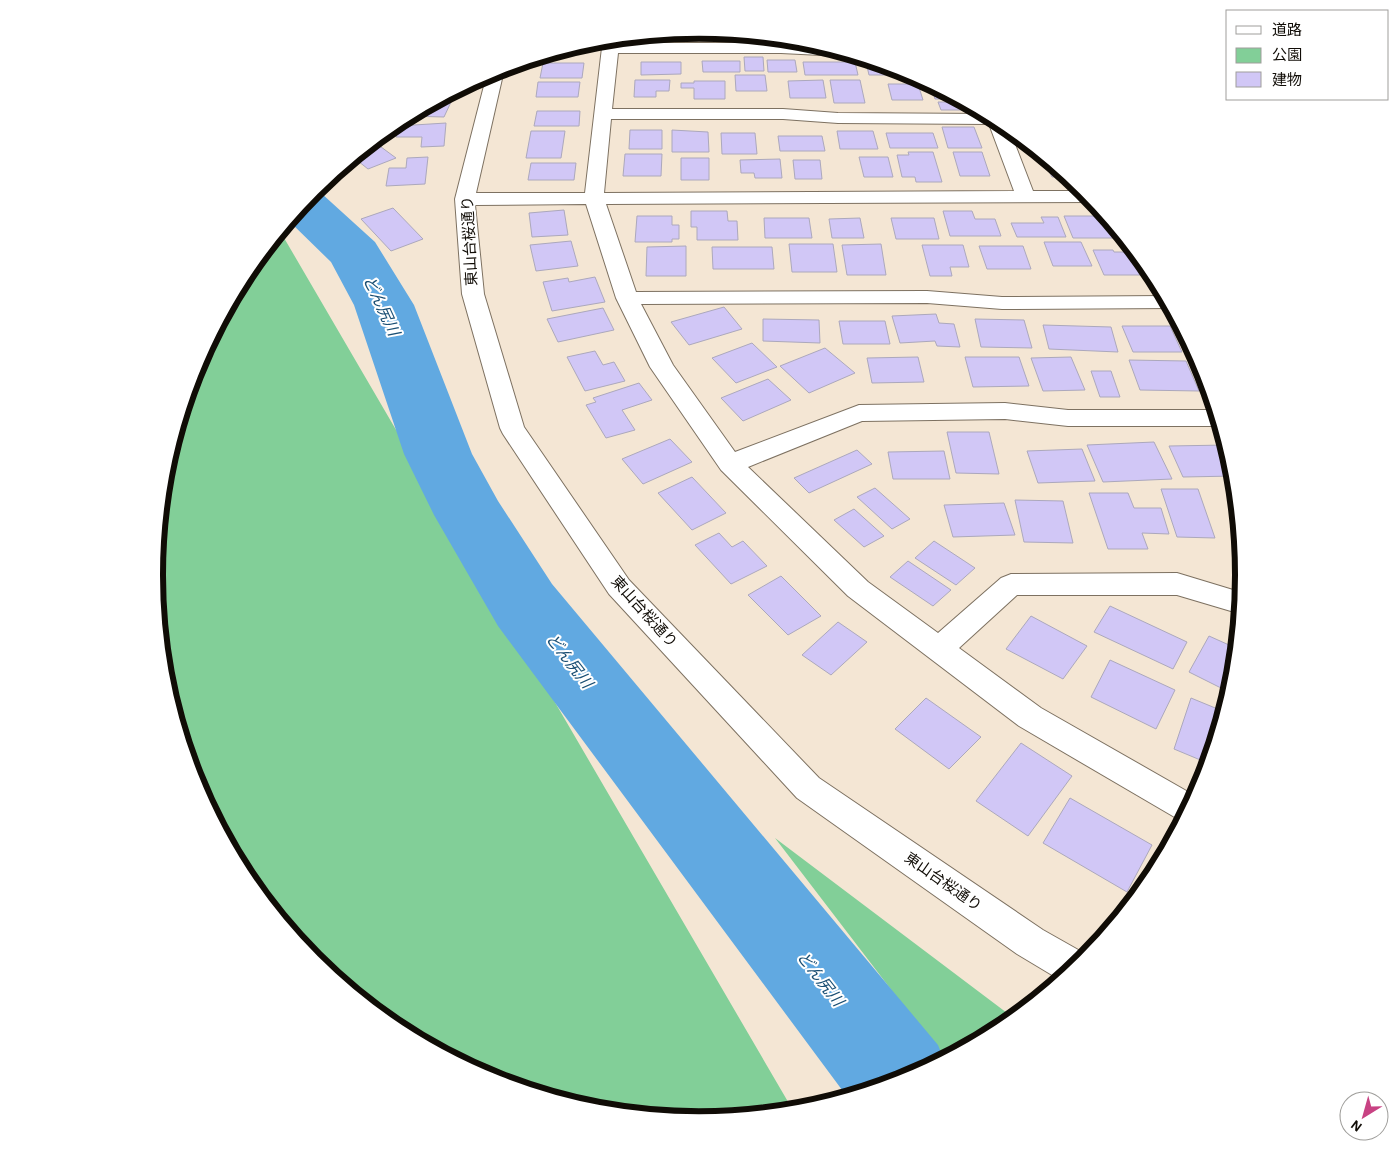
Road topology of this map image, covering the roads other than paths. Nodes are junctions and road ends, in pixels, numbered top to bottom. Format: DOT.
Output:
graph roads {
  1 [pos="626,43"];
  2 [pos="611,46"];
  3 [pos="805,49"];
  4 [pos="494,80"];
  5 [pos="603,114"];
  6 [pos="981,119"];
  7 [pos="1001,131"];
  8 [pos="1080,197"];
  9 [pos="594,198"];
  10 [pos="1026,198"];
  11 [pos="465,199"];
  12 [pos="627,298"];
  13 [pos="1161,302"];
  14 [pos="1212,418"];
  15 [pos="730,464"];
  16 [pos="1235,601"];
  17 [pos="939,649"];
  18 [pos="1184,806"];
  19 [pos="1069,965"];
  1 -- 3 [label="street"];
  2 -- 5 [label="street"];
  4 -- 11 [label="street, 東山台桜通り"];
  5 -- 6 [label="street"];
  5 -- 9 [label="street"];
  7 -- 10 [label="street"];
  8 -- 10 [label="street"];
  9 -- 10 [label="street"];
  9 -- 11 [label="street"];
  9 -- 12 [label="street"];
  11 -- 19 [label="street, 東山台桜通り"];
  12 -- 13 [label="street"];
  12 -- 15 [label="street"];
  14 -- 15 [label="street"];
  15 -- 17 [label="street"];
  16 -- 17 [label="street"];
  17 -- 18 [label="street"];
}
